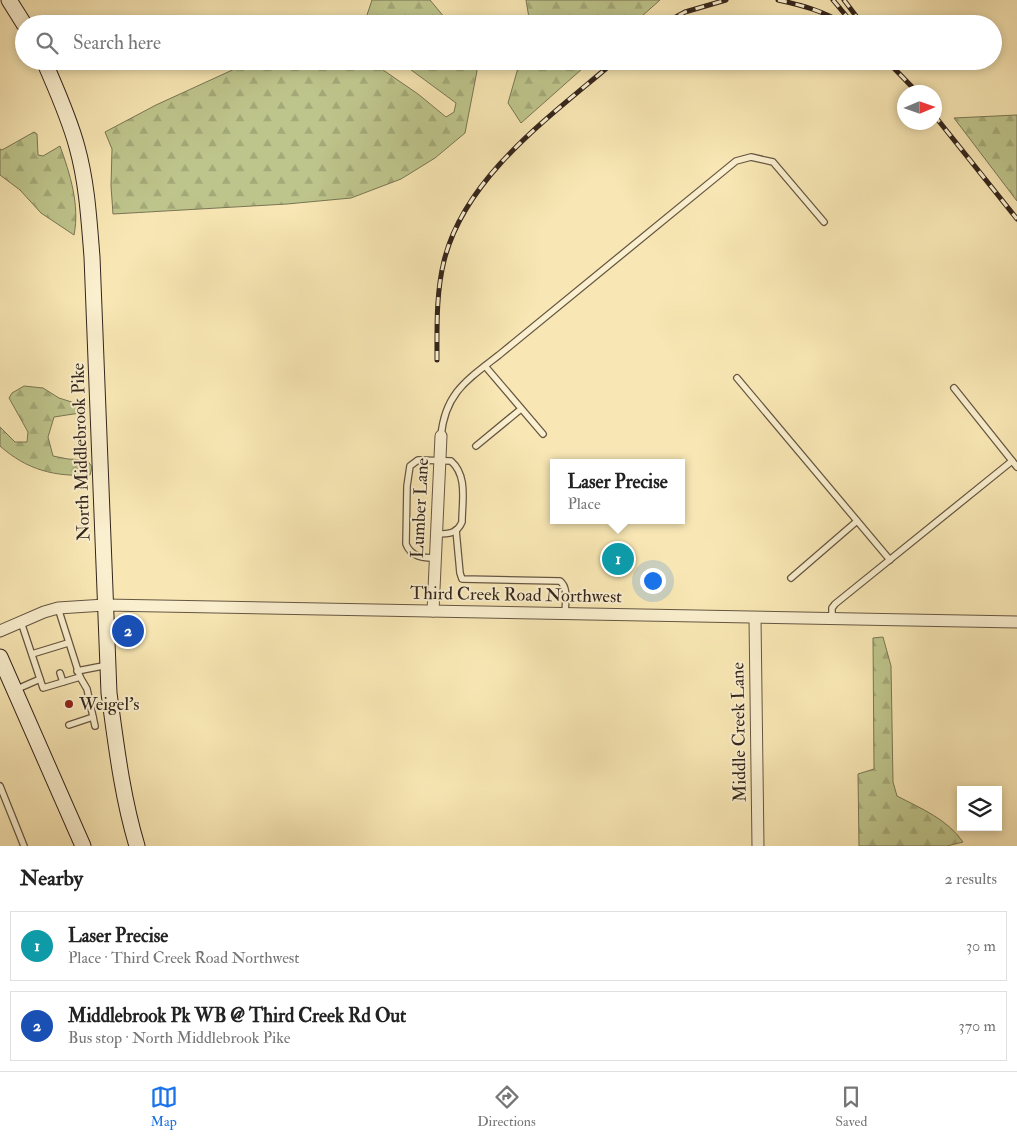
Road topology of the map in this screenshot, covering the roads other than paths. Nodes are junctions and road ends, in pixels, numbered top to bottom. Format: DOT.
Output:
graph roads {
  1 [pos="10,0"];
  2 [pos="19,15"];
  3 [pos="48,70"];
  4 [pos="824,222"];
  5 [pos="485,366"];
  6 [pos="737,378"];
  7 [pos="954,388"];
  8 [pos="521,409"];
  9 [pos="543,434"];
  10 [pos="441,436"];
  11 [pos="476,446"];
  12 [pos="440,459"];
  13 [pos="1012,461"];
  14 [pos="1017,467"];
  15 [pos="857,521"];
  16 [pos="456,530"];
  17 [pos="437,534"];
  18 [pos="436,558"];
  19 [pos="890,560"];
  20 [pos="791,578"];
  21 [pos="105,605"];
  22 [pos="58,608"];
  23 [pos="433,611"];
  24 [pos="565,614"];
  25 [pos="755,618"];
  26 [pos="832,619"];
  27 [pos="20,622"];
  28 [pos="1017,622"];
  29 [pos="0,631"];
  30 [pos="68,642"];
  31 [pos="32,654"];
  32 [pos="0,657"];
  33 [pos="108,665"];
  34 [pos="60,673"];
  35 [pos="79,674"];
  36 [pos="40,679"];
  37 [pos="63,682"];
  38 [pos="15,690"];
  39 [pos="93,717"];
  40 [pos="70,725"];
  41 [pos="95,726"];
  42 [pos="0,786"];
  43 [pos="24,846"];
  44 [pos="83,846"];
  45 [pos="137,846"];
  46 [pos="758,846"];
  1 -- 2 [label="main road"];
  3 -- 21 [label="main road, North Middlebrook Pike"];
  4 -- 5 [label="lane"];
  5 -- 8 [label="lane"];
  5 -- 10 [label="lane"];
  6 -- 15 [label="lane"];
  7 -- 13 [label="lane"];
  8 -- 9 [label="lane"];
  8 -- 11 [label="lane"];
  10 -- 12 [label="street, Lumber Lane"];
  12 -- 16 [label="lane"];
  12 -- 17 [label="street, Lumber Lane"];
  12 -- 18 [label="lane"];
  13 -- 14 [label="lane"];
  13 -- 19 [label="lane"];
  15 -- 19 [label="lane"];
  15 -- 20 [label="lane"];
  16 -- 17 [label="lane"];
  16 -- 24 [label="lane"];
  17 -- 18 [label="street, Lumber Lane"];
  18 -- 23 [label="street, Lumber Lane"];
  19 -- 26 [label="lane"];
  21 -- 22 [label="street, Third Creek Road Northwest"];
  21 -- 23 [label="street, Third Creek Road Northwest"];
  21 -- 33 [label="main road, North Middlebrook Pike"];
  22 -- 27 [label="street, Third Creek Road Northwest"];
  22 -- 30 [label="lane"];
  23 -- 24 [label="street, Third Creek Road Northwest"];
  24 -- 25 [label="street, Third Creek Road Northwest"];
  25 -- 26 [label="street, Third Creek Road Northwest"];
  25 -- 46 [label="street, Middle Creek Lane"];
  26 -- 28 [label="street, Third Creek Road Northwest"];
  27 -- 29 [label="street, Third Creek Road Northwest"];
  27 -- 31 [label="lane"];
  30 -- 31 [label="lane"];
  30 -- 35 [label="lane"];
  31 -- 36 [label="lane"];
  32 -- 38 [label="main road"];
  33 -- 35 [label="lane"];
  33 -- 45 [label="main road, North Middlebrook Pike"];
  34 -- 37 [label="lane"];
  35 -- 37 [label="lane"];
  35 -- 39 [label="lane"];
  36 -- 37 [label="lane"];
  36 -- 38 [label="lane"];
  38 -- 44 [label="main road"];
  39 -- 40 [label="lane"];
  39 -- 41 [label="lane"];
  42 -- 43 [label="lane"];
}
